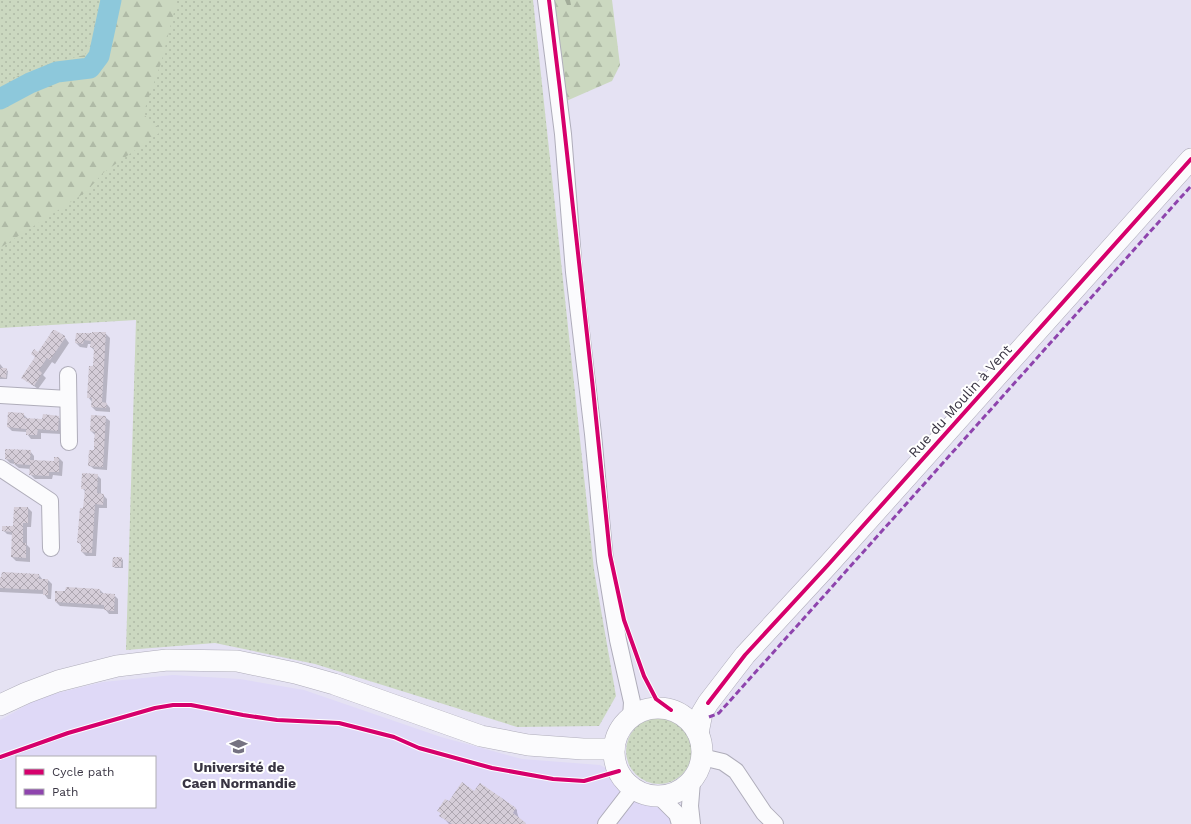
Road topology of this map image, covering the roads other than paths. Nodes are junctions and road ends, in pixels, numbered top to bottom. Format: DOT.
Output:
graph roads {
  1 [pos="546,0"];
  2 [pos="1191,159"];
  3 [pos="68,375"];
  4 [pos="0,395"];
  5 [pos="68,399"];
  6 [pos="69,442"];
  7 [pos="0,468"];
  8 [pos="51,548"];
  9 [pos="745,655"];
  10 [pos="0,705"];
  11 [pos="671,710"];
  12 [pos="630,718"];
  13 [pos="698,733"];
  14 [pos="614,749"];
  15 [pos="702,757"];
  16 [pos="692,780"];
  17 [pos="634,788"];
  18 [pos="658,796"];
  19 [pos="606,824"];
  20 [pos="680,824"];
  21 [pos="692,824"];
  22 [pos="775,824"];
  1 -- 12 [label="street"];
  2 -- 9 [label="main road, Rue du Moulin à Vent"];
  3 -- 5 [label="street"];
  4 -- 5 [label="street"];
  5 -- 6 [label="street"];
  7 -- 8 [label="street"];
  9 -- 11 [label="main road"];
  9 -- 13 [label="main road"];
  10 -- 14 [label="main road"];
  11 -- 12 [label="main road"];
  11 -- 13 [label="main road"];
  12 -- 14 [label="main road"];
  13 -- 15 [label="main road"];
  14 -- 17 [label="main road"];
  15 -- 16 [label="main road"];
  15 -- 22 [label="street"];
  16 -- 18 [label="main road"];
  16 -- 21 [label="street"];
  17 -- 18 [label="main road"];
  17 -- 19 [label="street"];
  18 -- 20 [label="street"];
}
